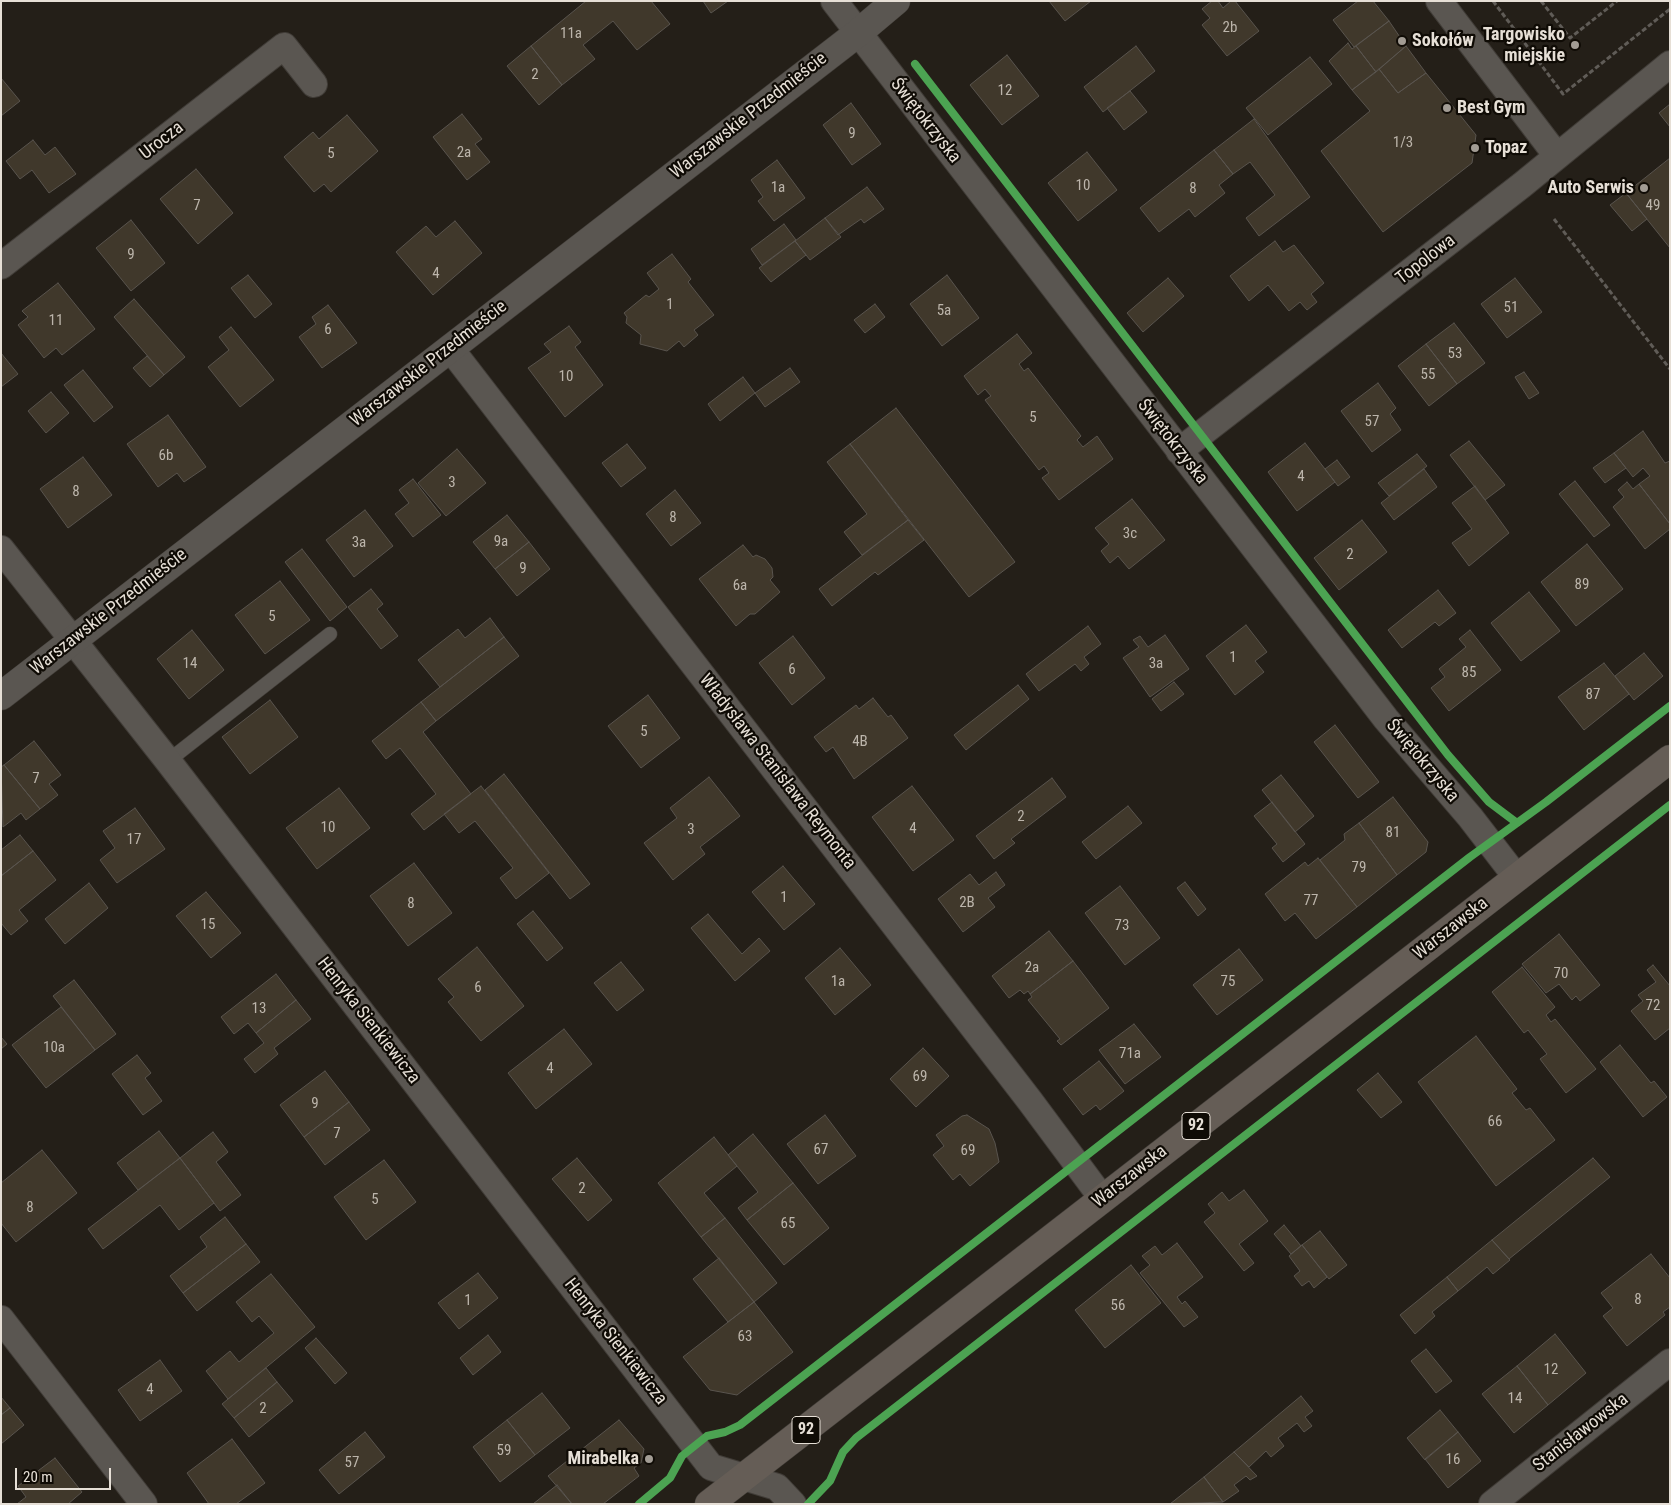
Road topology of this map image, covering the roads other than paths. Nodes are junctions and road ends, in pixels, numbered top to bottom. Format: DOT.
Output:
graph roads {
  1 [pos="834,1"];
  2 [pos="896,1"];
  3 [pos="1439,1"];
  4 [pos="858,33"];
  5 [pos="1670,64"];
  6 [pos="314,84"];
  7 [pos="1557,156"];
  8 [pos="1,266"];
  9 [pos="450,348"];
  10 [pos="1179,451"];
  11 [pos="1,549"];
  12 [pos="330,634"];
  13 [pos="72,641"];
  14 [pos="1,696"];
  15 [pos="1670,759"];
  16 [pos="168,761"];
  17 [pos="1517,878"];
  18 [pos="1102,1198"];
  19 [pos="1,1319"];
  20 [pos="1670,1362"];
  21 [pos="744,1477"];
  22 [pos="144,1504"];
  23 [pos="709,1504"];
  24 [pos="793,1504"];
  25 [pos="1492,1504"];
  1 -- 4 [label="street, Świętokrzyska"];
  2 -- 4 [label="street, Warszawskie Przedmieście"];
  3 -- 7 [label="street"];
  4 -- 9 [label="street, Warszawskie Przedmieście"];
  4 -- 10 [label="street, Świętokrzyska"];
  5 -- 7 [label="street, Topolowa"];
  6 -- 8 [label="street, Urocza"];
  7 -- 10 [label="street, Topolowa"];
  9 -- 13 [label="street, Warszawskie Przedmieście"];
  9 -- 18 [label="street, Władysława Stanisława Reymonta"];
  10 -- 17 [label="street, Świętokrzyska"];
  11 -- 13 [label="street, Henryka Sienkiewicza"];
  12 -- 16 [label="lane"];
  13 -- 14 [label="street, Warszawskie Przedmieście"];
  13 -- 16 [label="street, Henryka Sienkiewicza"];
  15 -- 17 [label="main road, Warszawska / 92"];
  16 -- 21 [label="street, Henryka Sienkiewicza"];
  17 -- 18 [label="main road, Warszawska / 92"];
  18 -- 21 [label="main road, Warszawska / 92"];
  19 -- 22 [label="street"];
  20 -- 25 [label="street, Stanisławowska"];
  21 -- 23 [label="main road, Warszawska / 92"];
  21 -- 24 [label="street, Henryka Sienkiewicza"];
}
